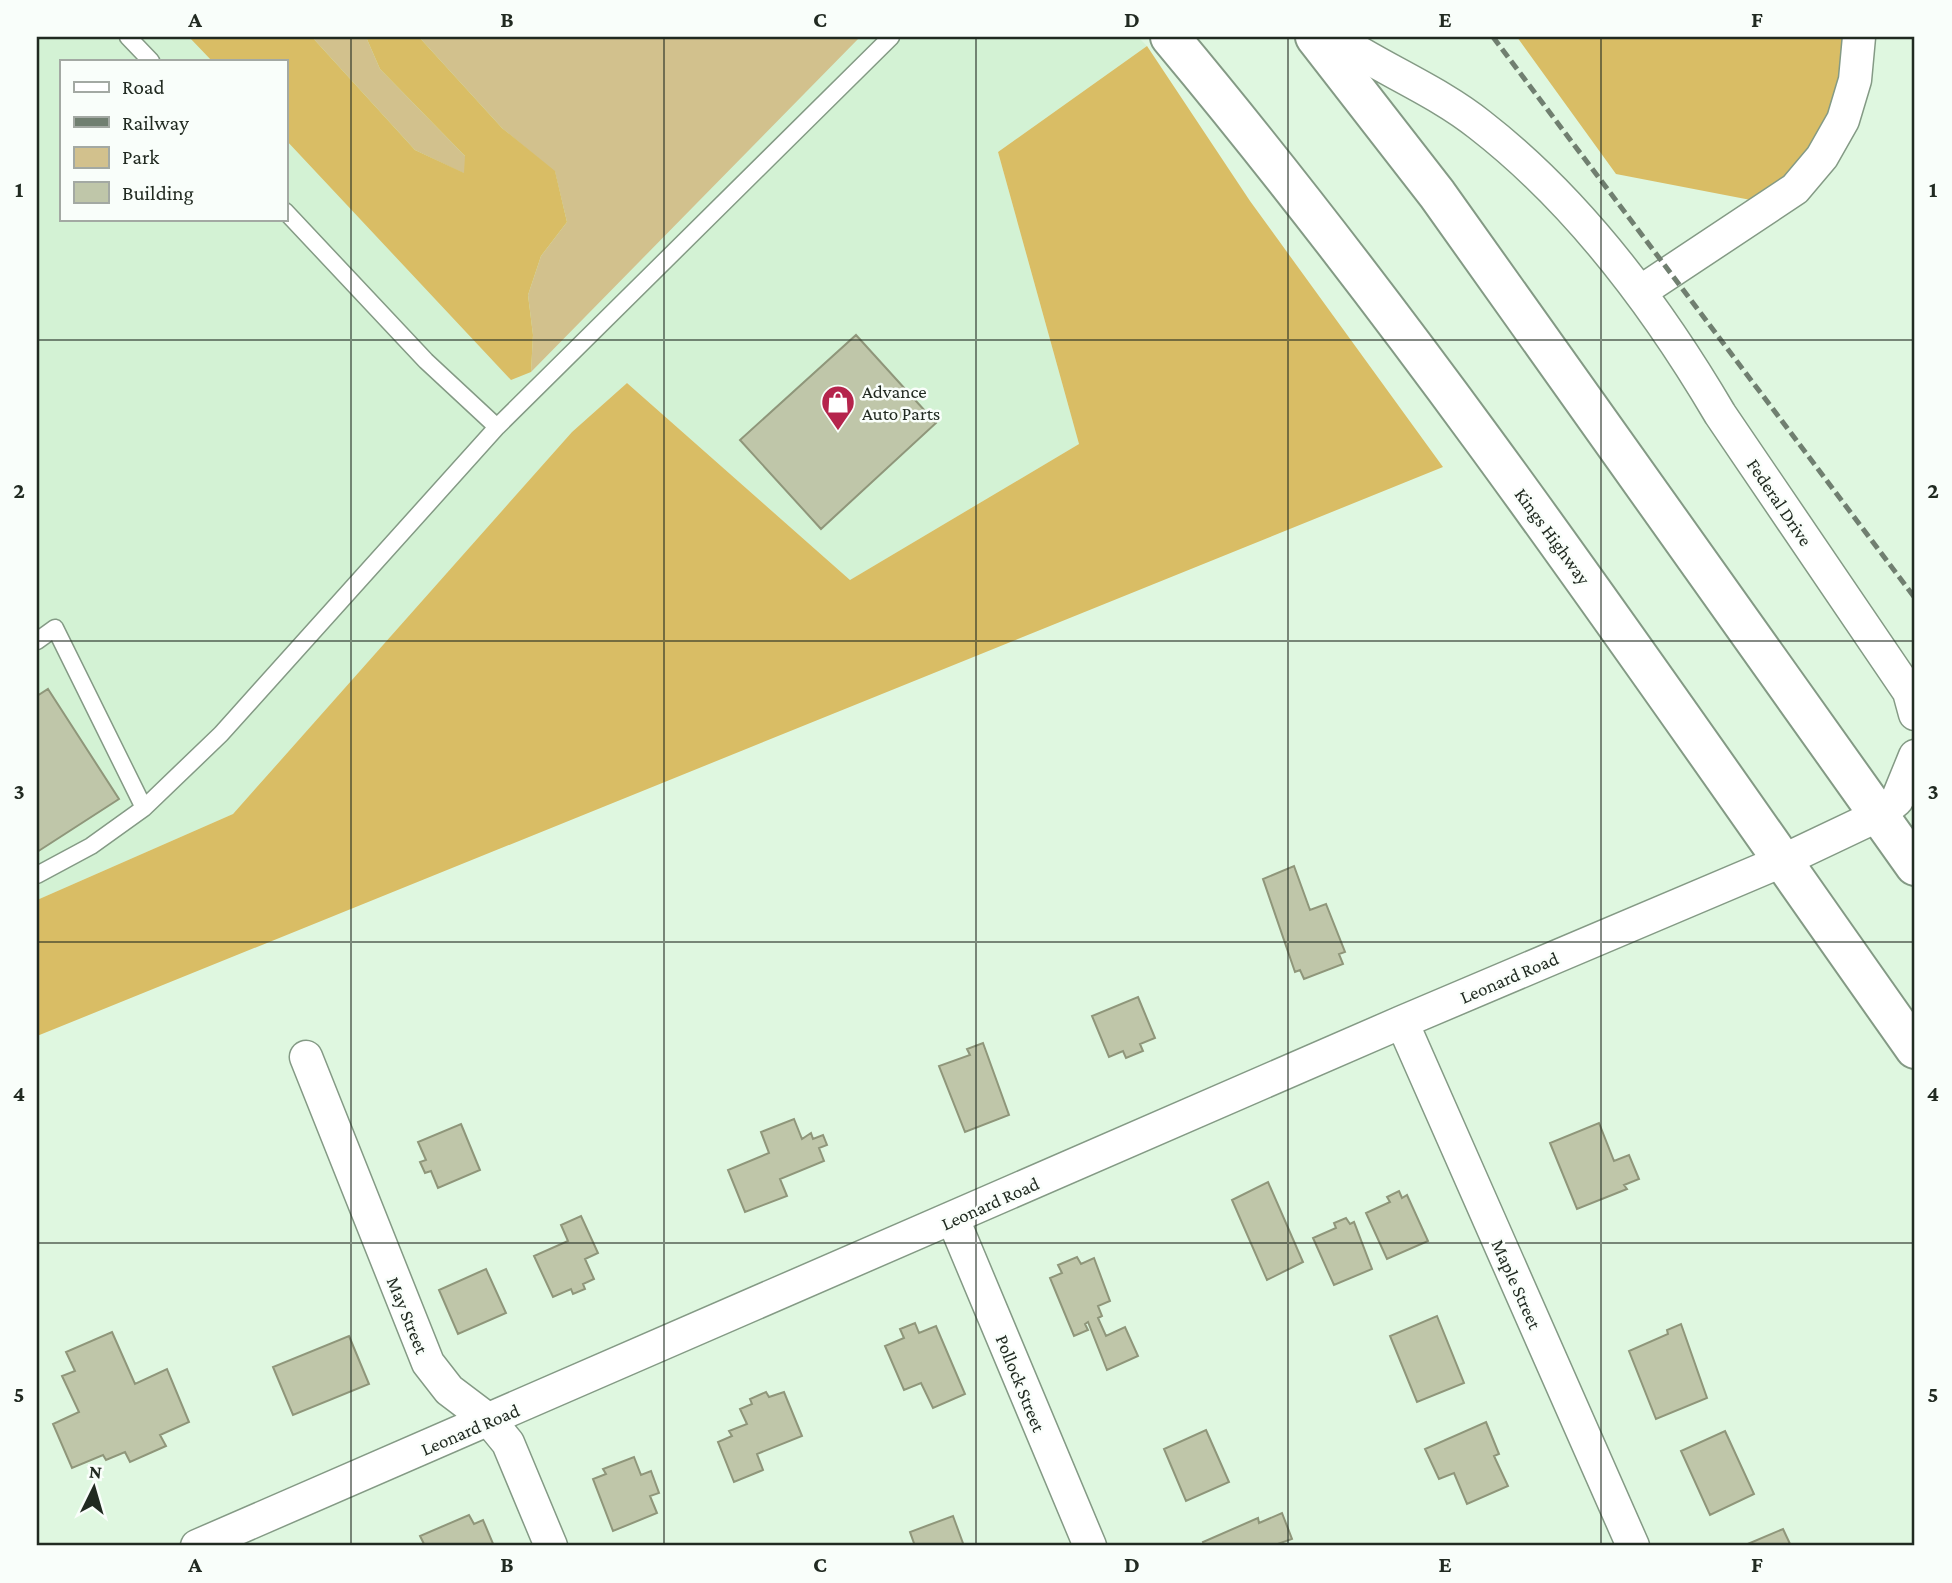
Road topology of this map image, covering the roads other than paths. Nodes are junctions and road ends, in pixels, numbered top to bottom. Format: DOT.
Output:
graph roads {
  1 [pos="128,37"];
  2 [pos="891,37"];
  3 [pos="1170,37"];
  4 [pos="1314,37"];
  5 [pos="1334,37"];
  6 [pos="1859,37"];
  7 [pos="150,60"];
  8 [pos="287,213"];
  9 [pos="1640,292"];
  10 [pos="497,427"];
  11 [pos="37,641"];
  12 [pos="1915,714"];
  13 [pos="1915,755"];
  14 [pos="144,808"];
  15 [pos="1879,815"];
  16 [pos="1782,861"];
  17 [pos="1915,866"];
  18 [pos="37,875"];
  19 [pos="1402,1022"];
  20 [pos="1915,1049"];
  21 [pos="306,1057"];
  22 [pos="953,1219"];
  23 [pos="490,1421"];
  24 [pos="197,1546"];
  25 [pos="551,1546"];
  26 [pos="1090,1546"];
  27 [pos="1633,1546"];
  1 -- 7 [label="lane"];
  2 -- 10 [label="lane"];
  3 -- 16 [label="highway, Kings Highway"];
  4 -- 15 [label="highway"];
  5 -- 9 [label="street, Federal Drive"];
  6 -- 9 [label="street"];
  8 -- 10 [label="lane"];
  9 -- 12 [label="street, Federal Drive"];
  10 -- 14 [label="lane"];
  11 -- 14 [label="lane"];
  13 -- 15 [label="street"];
  14 -- 18 [label="lane"];
  15 -- 16 [label="street"];
  15 -- 17 [label="highway"];
  16 -- 19 [label="street, Leonard Road"];
  16 -- 20 [label="highway, Kings Highway"];
  19 -- 22 [label="street, Leonard Road"];
  19 -- 27 [label="street, Maple Street"];
  21 -- 23 [label="street, May Street"];
  22 -- 23 [label="street, Leonard Road"];
  22 -- 26 [label="street, Pollock Street"];
  23 -- 24 [label="street, Leonard Road"];
  23 -- 25 [label="street, May Street"];
}
